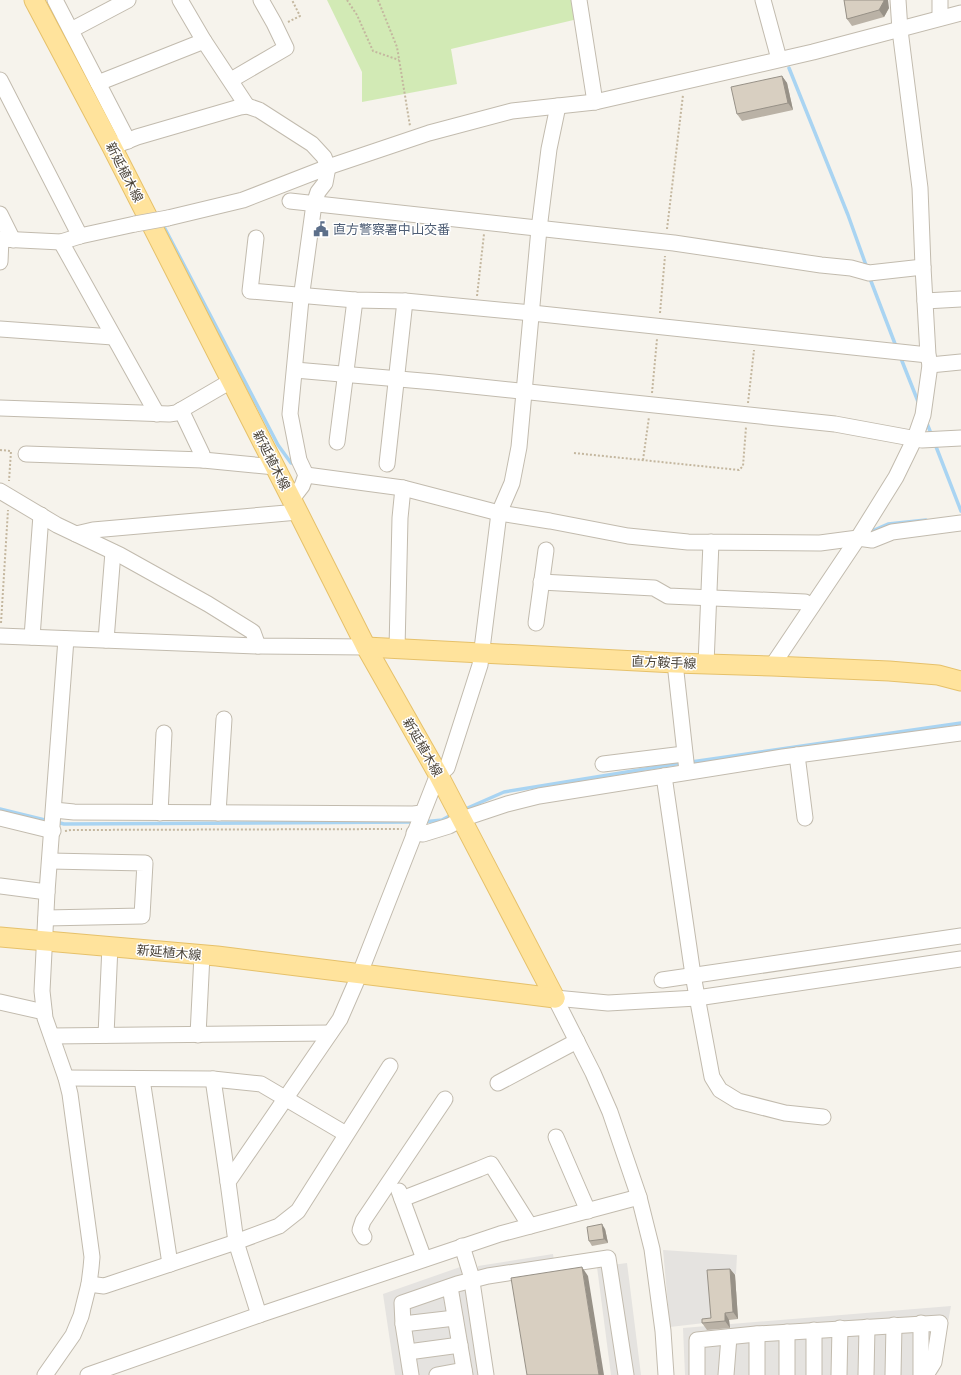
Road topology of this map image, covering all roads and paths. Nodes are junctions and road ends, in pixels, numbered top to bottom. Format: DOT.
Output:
graph roads {
  1 [pos="34,0"];
  2 [pos="56,0"];
  3 [pos="128,0"];
  4 [pos="180,0"];
  5 [pos="261,0"];
  6 [pos="292,0"];
  7 [pos="347,0"];
  8 [pos="378,0"];
  9 [pos="579,0"];
  10 [pos="763,0"];
  11 [pos="898,0"];
  12 [pos="940,0"];
  13 [pos="961,13"];
  14 [pos="940,18"];
  15 [pos="75,28"];
  16 [pos="277,28"];
  17 [pos="900,30"];
  18 [pos="204,41"];
  19 [pos="779,59"];
  20 [pos="399,60"];
  21 [pos="0,80"];
  22 [pos="230,80"];
  23 [pos="685,82"];
  24 [pos="98,83"];
  25 [pos="595,102"];
  26 [pos="247,106"];
  27 [pos="558,106"];
  28 [pos="413,138"];
  29 [pos="120,144"];
  30 [pos="328,167"];
  31 [pos="290,202"];
  32 [pos="314,204"];
  33 [pos="0,214"];
  34 [pos="485,223"];
  35 [pos="539,229"];
  36 [pos="80,236"];
  37 [pos="256,238"];
  38 [pos="5,239"];
  39 [pos="61,242"];
  40 [pos="666,242"];
  41 [pos="0,262"];
  42 [pos="923,267"];
  43 [pos="302,295"];
  44 [pos="961,299"];
  45 [pos="355,300"];
  46 [pos="925,301"];
  47 [pos="405,302"];
  48 [pos="476,308"];
  49 [pos="532,313"];
  50 [pos="659,326"];
  51 [pos="0,330"];
  52 [pos="113,336"];
  53 [pos="756,337"];
  54 [pos="929,360"];
  55 [pos="961,362"];
  56 [pos="295,370"];
  57 [pos="345,375"];
  58 [pos="398,379"];
  59 [pos="231,381"];
  60 [pos="525,392"];
  61 [pos="650,405"];
  62 [pos="0,408"];
  63 [pos="180,410"];
  64 [pos="157,414"];
  65 [pos="747,415"];
  66 [pos="915,438"];
  67 [pos="961,438"];
  68 [pos="337,442"];
  69 [pos="0,450"];
  70 [pos="574,453"];
  71 [pos="26,454"];
  72 [pos="203,460"];
  73 [pos="643,460"];
  74 [pos="388,464"];
  75 [pos="275,467"];
  76 [pos="306,475"];
  77 [pos="403,488"];
  78 [pos="4,493"];
  79 [pos="295,505"];
  80 [pos="499,513"];
  81 [pos="41,516"];
  82 [pos="961,524"];
  83 [pos="76,534"];
  84 [pos="858,538"];
  85 [pos="711,542"];
  86 [pos="546,550"];
  87 [pos="113,552"];
  88 [pos="541,582"];
  89 [pos="708,598"];
  90 [pos="812,606"];
  91 [pos="536,623"];
  92 [pos="0,636"];
  93 [pos="32,637"];
  94 [pos="66,639"];
  95 [pos="106,640"];
  96 [pos="258,646"];
  97 [pos="366,647"];
  98 [pos="397,649"];
  99 [pos="481,654"];
  100 [pos="675,663"];
  101 [pos="706,664"];
  102 [pos="772,666"];
  103 [pos="961,681"];
  104 [pos="224,719"];
  105 [pos="164,732"];
  106 [pos="961,733"];
  107 [pos="684,754"];
  108 [pos="797,755"];
  109 [pos="603,764"];
  110 [pos="687,771"];
  111 [pos="438,774"];
  112 [pos="664,776"];
  113 [pos="54,810"];
  114 [pos="160,813"];
  115 [pos="218,813"];
  116 [pos="422,813"];
  117 [pos="0,818"];
  118 [pos="805,818"];
  119 [pos="462,819"];
  120 [pos="53,831"];
  121 [pos="414,833"];
  122 [pos="50,861"];
  123 [pos="0,886"];
  124 [pos="47,892"];
  125 [pos="46,918"];
  126 [pos="961,936"];
  127 [pos="0,938"];
  128 [pos="45,940"];
  129 [pos="110,946"];
  130 [pos="202,955"];
  131 [pos="961,959"];
  132 [pos="360,973"];
  133 [pos="693,975"];
  134 [pos="662,980"];
  135 [pos="555,998"];
  136 [pos="696,998"];
  137 [pos="0,1002"];
  138 [pos="44,1012"];
  139 [pos="330,1033"];
  140 [pos="106,1035"];
  141 [pos="198,1035"];
  142 [pos="52,1036"];
  143 [pos="577,1041"];
  144 [pos="390,1066"];
  145 [pos="66,1078"];
  146 [pos="142,1079"];
  147 [pos="213,1079"];
  148 [pos="498,1083"];
  149 [pos="284,1098"];
  150 [pos="445,1099"];
  151 [pos="823,1117"];
  152 [pos="346,1134"];
  153 [pos="556,1137"];
  154 [pos="393,1176"];
  155 [pos="228,1182"];
  156 [pos="639,1197"];
  157 [pos="402,1199"];
  158 [pos="588,1211"];
  159 [pos="530,1226"];
  160 [pos="364,1238"];
  161 [pos="236,1242"];
  162 [pos="462,1246"];
  163 [pos="424,1259"];
  164 [pos="170,1264"];
  165 [pos="472,1281"];
  166 [pos="89,1284"];
  167 [pos="450,1287"];
  168 [pos="259,1315"];
  169 [pos="455,1318"];
  170 [pos="403,1324"];
  171 [pos="921,1324"];
  172 [pos="894,1325"];
  173 [pos="867,1327"];
  174 [pos="840,1328"];
  175 [pos="814,1330"];
  176 [pos="787,1332"];
  177 [pos="757,1334"];
  178 [pos="729,1337"];
  179 [pos="460,1345"];
  180 [pos="408,1352"];
  181 [pos="464,1372"];
  182 [pos="45,1375"];
  183 [pos="88,1375"];
  184 [pos="411,1375"];
  185 [pos="437,1375"];
  186 [pos="486,1375"];
  187 [pos="626,1375"];
  188 [pos="666,1375"];
  189 [pos="697,1375"];
  190 [pos="726,1375"];
  191 [pos="757,1375"];
  192 [pos="787,1375"];
  193 [pos="814,1375"];
  194 [pos="839,1375"];
  195 [pos="866,1375"];
  196 [pos="893,1375"];
  197 [pos="921,1375"];
  198 [pos="926,1375"];
  1 -- 29 [label="main road, 新延植木線"];
  2 -- 24 [label="street"];
  3 -- 15 [label="street"];
  4 -- 18 [label="street"];
  5 -- 16 [label="street"];
  6 -- 16 [label="path"];
  7 -- 20 [label="path"];
  8 -- 20 [label="path"];
  9 -- 25 [label="street"];
  10 -- 19 [label="street"];
  11 -- 17 [label="street"];
  12 -- 14 [label="street"];
  13 -- 14 [label="street"];
  14 -- 17 [label="street"];
  16 -- 22 [label="street"];
  17 -- 19 [label="street"];
  17 -- 42 [label="street"];
  18 -- 22 [label="street"];
  18 -- 24 [label="street"];
  19 -- 23 [label="street"];
  20 -- 28 [label="path"];
  21 -- 36 [label="street"];
  22 -- 26 [label="street"];
  23 -- 25 [label="street"];
  23 -- 40 [label="path"];
  24 -- 29 [label="street"];
  25 -- 27 [label="street"];
  26 -- 29 [label="street"];
  26 -- 30 [label="street"];
  27 -- 28 [label="street"];
  27 -- 35 [label="street"];
  28 -- 30 [label="street"];
  29 -- 59 [label="main road, 新延植木線"];
  30 -- 32 [label="street"];
  30 -- 36 [label="street, bridge"];
  31 -- 32 [label="street"];
  32 -- 34 [label="street"];
  32 -- 43 [label="street"];
  33 -- 38 [label="street"];
  34 -- 35 [label="street"];
  34 -- 48 [label="path"];
  35 -- 40 [label="street"];
  35 -- 49 [label="street"];
  36 -- 39 [label="street"];
  37 -- 43 [label="street"];
  38 -- 39 [label="street"];
  38 -- 41 [label="street"];
  39 -- 52 [label="street"];
  40 -- 42 [label="street"];
  40 -- 50 [label="path"];
  42 -- 46 [label="street"];
  43 -- 45 [label="street"];
  43 -- 56 [label="street"];
  44 -- 46 [label="street"];
  45 -- 47 [label="street"];
  45 -- 57 [label="street"];
  46 -- 54 [label="street"];
  47 -- 48 [label="street"];
  47 -- 58 [label="street"];
  48 -- 49 [label="street"];
  49 -- 50 [label="street"];
  49 -- 60 [label="street"];
  50 -- 53 [label="street"];
  50 -- 61 [label="path"];
  51 -- 52 [label="street"];
  52 -- 64 [label="street"];
  53 -- 54 [label="street"];
  53 -- 65 [label="path"];
  54 -- 55 [label="street"];
  54 -- 66 [label="street"];
  56 -- 57 [label="street"];
  56 -- 76 [label="street"];
  57 -- 58 [label="street"];
  57 -- 68 [label="street"];
  58 -- 60 [label="street"];
  58 -- 74 [label="street"];
  59 -- 63 [label="street"];
  59 -- 75 [label="main road, 新延植木線"];
  60 -- 61 [label="street"];
  60 -- 80 [label="street"];
  61 -- 65 [label="street"];
  61 -- 73 [label="path"];
  62 -- 64 [label="street"];
  63 -- 64 [label="street"];
  63 -- 72 [label="street"];
  65 -- 66 [label="street"];
  65 -- 73 [label="path"];
  66 -- 67 [label="street"];
  66 -- 84 [label="street"];
  69 -- 78 [label="path"];
  70 -- 73 [label="path"];
  71 -- 72 [label="street"];
  72 -- 75 [label="street"];
  75 -- 79 [label="main road, 新延植木線"];
  76 -- 77 [label="street"];
  76 -- 79 [label="street"];
  77 -- 80 [label="street"];
  77 -- 98 [label="street"];
  78 -- 81 [label="street"];
  78 -- 92 [label="path"];
  79 -- 83 [label="street"];
  79 -- 97 [label="main road, 新延植木線"];
  80 -- 85 [label="street"];
  80 -- 99 [label="street"];
  81 -- 83 [label="street"];
  81 -- 93 [label="street"];
  82 -- 84 [label="street"];
  83 -- 87 [label="street"];
  84 -- 85 [label="street"];
  84 -- 90 [label="street"];
  85 -- 89 [label="street"];
  86 -- 88 [label="street"];
  87 -- 95 [label="street"];
  87 -- 96 [label="street"];
  88 -- 89 [label="street"];
  88 -- 91 [label="street"];
  89 -- 90 [label="street"];
  89 -- 101 [label="street"];
  90 -- 102 [label="street"];
  92 -- 93 [label="street"];
  93 -- 94 [label="street"];
  94 -- 95 [label="street"];
  94 -- 113 [label="street"];
  95 -- 96 [label="street"];
  96 -- 97 [label="street"];
  97 -- 98 [label="main road, 直方鞍手線"];
  97 -- 111 [label="main road, 新延植木線"];
  98 -- 99 [label="main road, 直方鞍手線"];
  99 -- 100 [label="main road, 直方鞍手線"];
  99 -- 111 [label="street"];
  100 -- 101 [label="main road, 直方鞍手線"];
  100 -- 107 [label="street"];
  101 -- 102 [label="main road, 直方鞍手線"];
  102 -- 103 [label="main road, 直方鞍手線"];
  104 -- 115 [label="street"];
  105 -- 114 [label="street"];
  106 -- 108 [label="street"];
  107 -- 109 [label="street"];
  107 -- 110 [label="street"];
  108 -- 110 [label="street"];
  108 -- 118 [label="street"];
  110 -- 112 [label="street"];
  111 -- 116 [label="street"];
  111 -- 119 [label="main road, 新延植木線"];
  112 -- 119 [label="street"];
  112 -- 133 [label="street"];
  113 -- 114 [label="street"];
  113 -- 120 [label="street"];
  114 -- 115 [label="street"];
  115 -- 116 [label="street"];
  116 -- 121 [label="street"];
  117 -- 120 [label="street"];
  119 -- 121 [label="street"];
  119 -- 135 [label="main road, 新延植木線"];
  120 -- 121 [label="path"];
  120 -- 122 [label="street"];
  121 -- 132 [label="street"];
  122 -- 124 [label="street"];
  122 -- 125 [label="street"];
  123 -- 124 [label="street"];
  124 -- 125 [label="street"];
  125 -- 128 [label="street"];
  126 -- 133 [label="street"];
  127 -- 128 [label="main road, 新延植木線"];
  128 -- 129 [label="main road, 新延植木線"];
  128 -- 138 [label="street"];
  129 -- 130 [label="main road, 新延植木線"];
  129 -- 140 [label="street"];
  130 -- 132 [label="main road, 新延植木線"];
  130 -- 141 [label="street"];
  131 -- 136 [label="street"];
  132 -- 135 [label="main road, 新延植木線"];
  132 -- 139 [label="street"];
  133 -- 134 [label="street"];
  133 -- 136 [label="street"];
  135 -- 136 [label="street"];
  135 -- 143 [label="street"];
  136 -- 151 [label="street"];
  137 -- 138 [label="street"];
  138 -- 142 [label="street"];
  139 -- 141 [label="street"];
  139 -- 149 [label="street"];
  140 -- 141 [label="street"];
  140 -- 142 [label="street"];
  142 -- 145 [label="street"];
  143 -- 148 [label="street"];
  143 -- 156 [label="street"];
  144 -- 152 [label="street"];
  145 -- 146 [label="street"];
  145 -- 166 [label="street"];
  146 -- 147 [label="street"];
  146 -- 164 [label="street"];
  147 -- 149 [label="street"];
  147 -- 155 [label="street"];
  149 -- 152 [label="street"];
  149 -- 155 [label="street"];
  150 -- 154 [label="street"];
  152 -- 161 [label="street"];
  153 -- 158 [label="street"];
  154 -- 157 [label="street"];
  154 -- 160 [label="street"];
  155 -- 161 [label="street"];
  156 -- 158 [label="street"];
  156 -- 188 [label="street"];
  157 -- 159 [label="street"];
  157 -- 163 [label="street"];
  158 -- 159 [label="street"];
  159 -- 162 [label="street"];
  161 -- 164 [label="street"];
  161 -- 168 [label="street"];
  162 -- 163 [label="street"];
  162 -- 165 [label="street"];
  163 -- 168 [label="street"];
  164 -- 166 [label="street"];
  165 -- 167 [label="street"];
  165 -- 186 [label="street"];
  165 -- 187 [label="street"];
  166 -- 182 [label="street"];
  167 -- 169 [label="street"];
  167 -- 170 [label="street"];
  168 -- 183 [label="street"];
  169 -- 170 [label="street"];
  169 -- 179 [label="street"];
  170 -- 180 [label="street"];
  171 -- 172 [label="street"];
  171 -- 197 [label="street"];
  171 -- 198 [label="street"];
  172 -- 173 [label="street"];
  172 -- 196 [label="street"];
  173 -- 174 [label="street"];
  173 -- 195 [label="street"];
  174 -- 175 [label="street"];
  174 -- 194 [label="street"];
  175 -- 176 [label="street"];
  175 -- 193 [label="street"];
  176 -- 177 [label="street"];
  176 -- 192 [label="street"];
  177 -- 178 [label="street"];
  177 -- 191 [label="street"];
  178 -- 189 [label="street"];
  178 -- 190 [label="street"];
  179 -- 180 [label="street"];
  179 -- 181 [label="street"];
  180 -- 184 [label="street"];
  181 -- 185 [label="street"];
}
